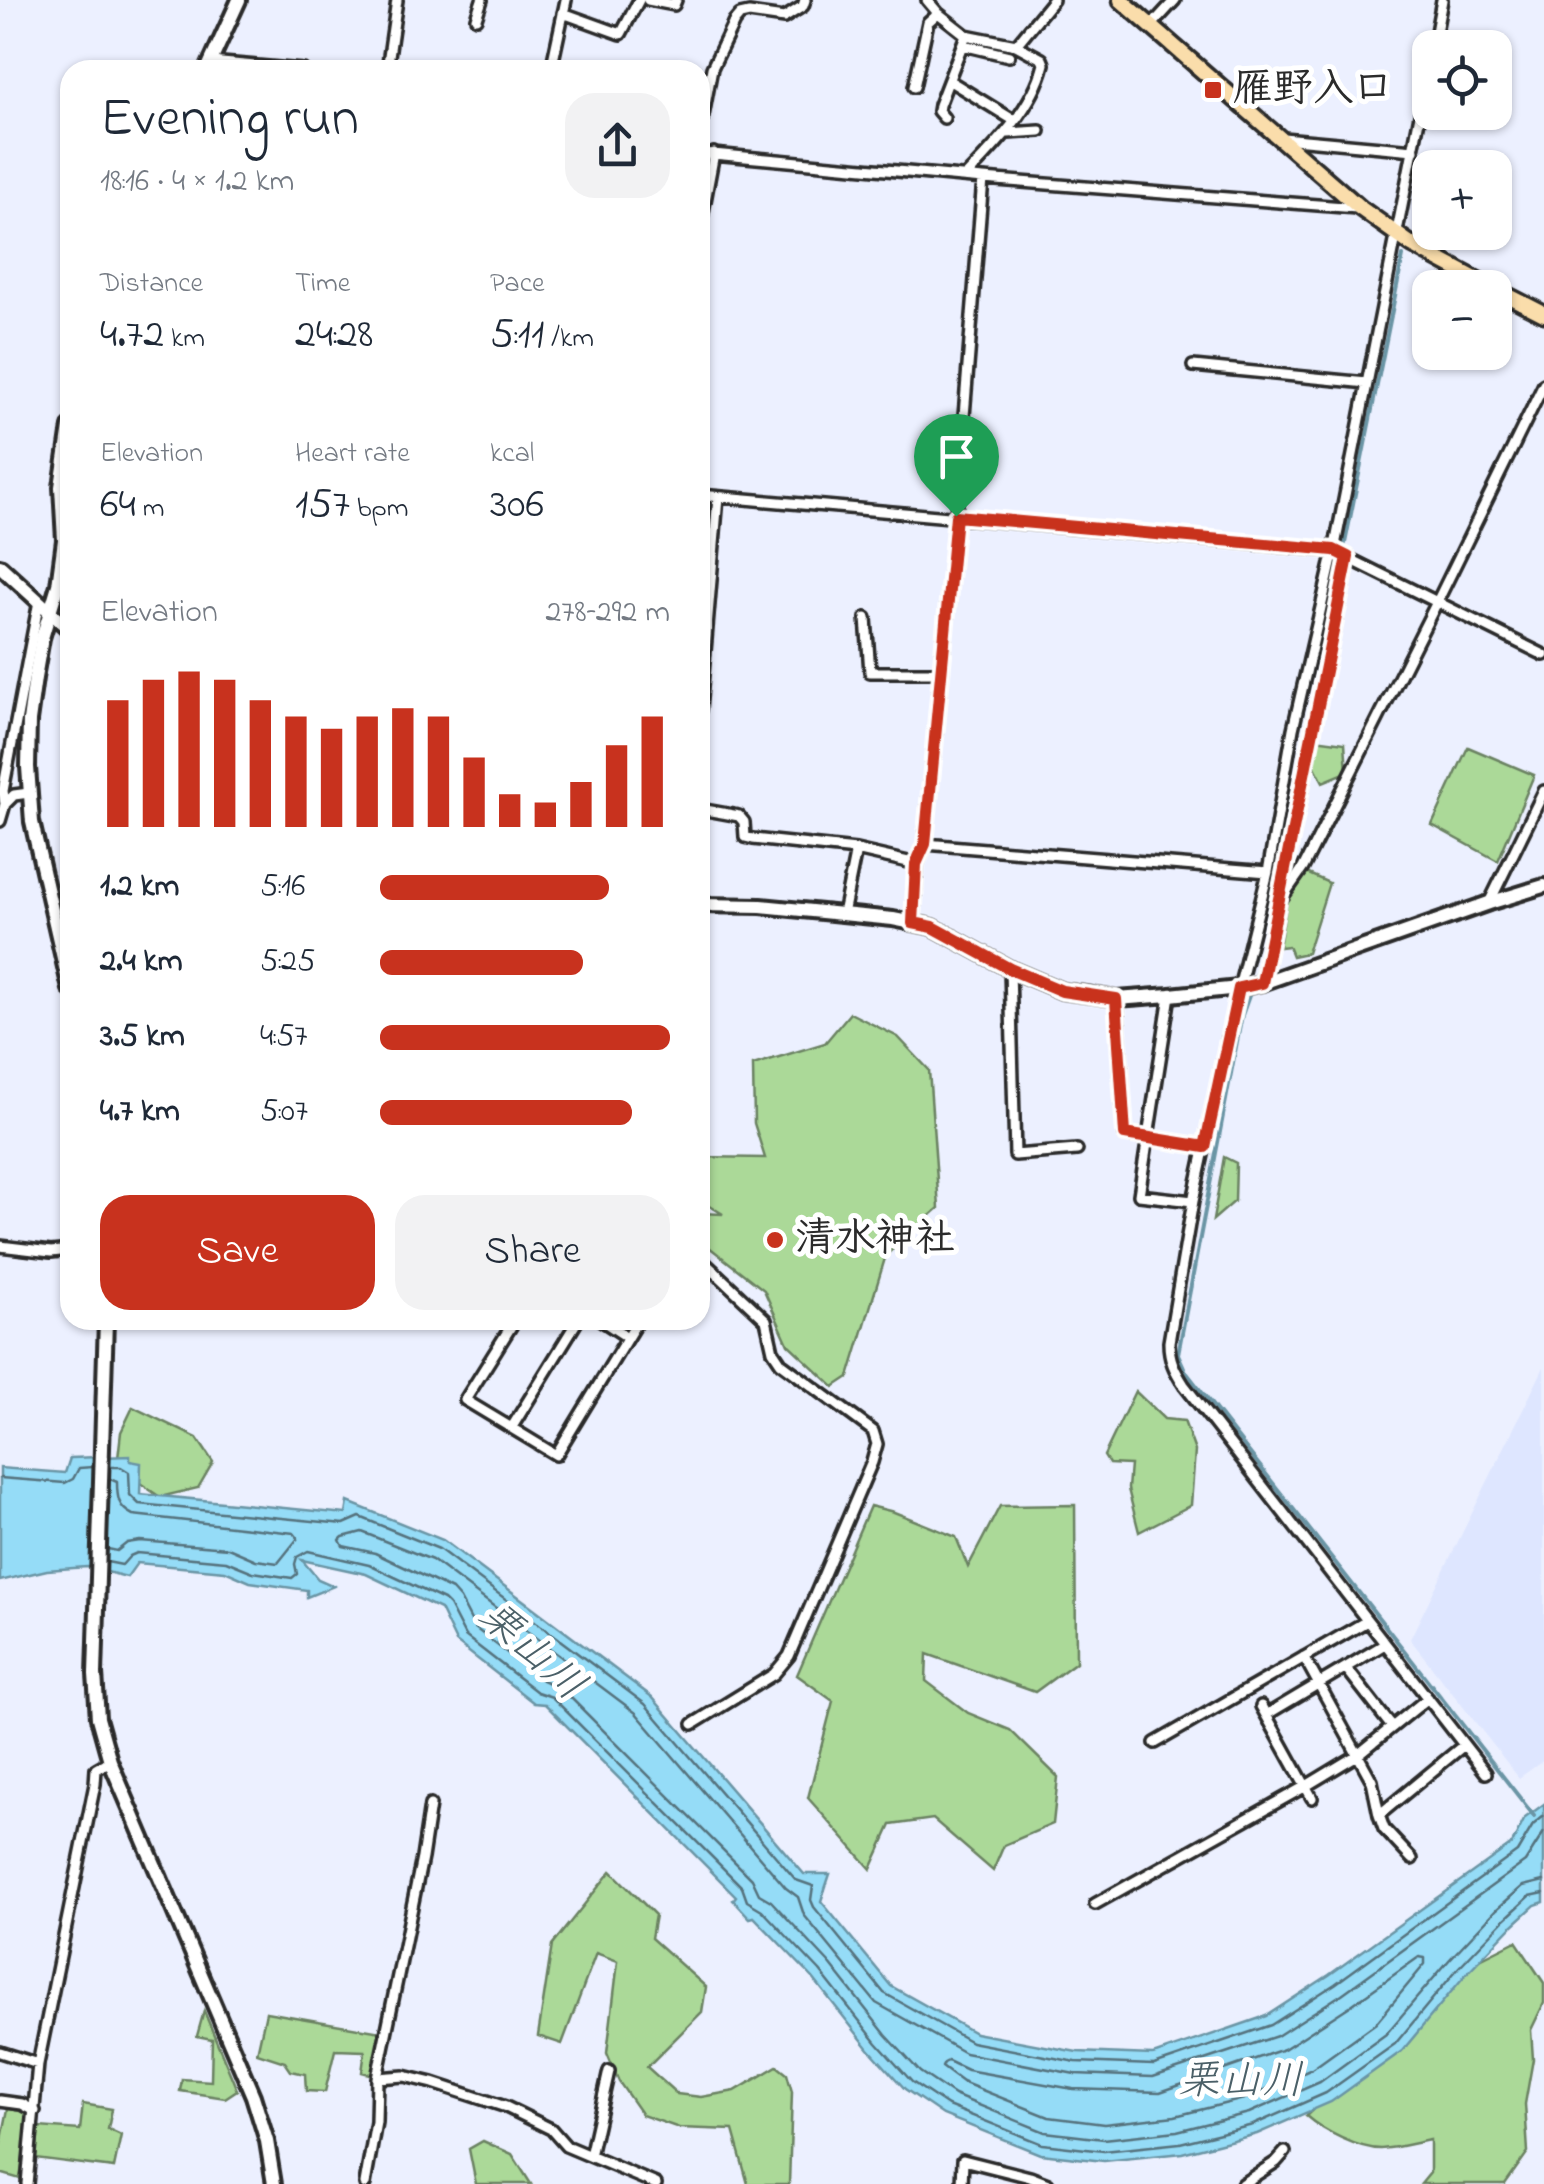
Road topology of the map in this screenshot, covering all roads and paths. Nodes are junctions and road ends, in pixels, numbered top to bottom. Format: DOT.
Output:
graph roads {
  1 [pos="239,0"];
  2 [pos="396,0"];
  3 [pos="482,0"];
  4 [pos="566,0"];
  5 [pos="639,0"];
  6 [pos="648,0"];
  7 [pos="676,0"];
  8 [pos="805,0"];
  9 [pos="928,0"];
  10 [pos="1054,0"];
  11 [pos="1121,0"];
  12 [pos="1175,0"];
  13 [pos="1442,0"];
  14 [pos="564,13"];
  15 [pos="938,14"];
  16 [pos="476,18"];
  17 [pos="1152,26"];
  18 [pos="1436,30"];
  19 [pos="964,40"];
  20 [pos="1016,45"];
  21 [pos="1009,56"];
  22 [pos="212,60"];
  23 [pos="388,60"];
  24 [pos="553,60"];
  25 [pos="710,79"];
  26 [pos="950,80"];
  27 [pos="914,87"];
  28 [pos="944,118"];
  29 [pos="1015,121"];
  30 [pos="1418,130"];
  31 [pos="1040,132"];
  32 [pos="1008,133"];
  33 [pos="1280,137"];
  34 [pos="1414,150"];
  35 [pos="714,153"];
  36 [pos="710,154"];
  37 [pos="1412,161"];
  38 [pos="710,174"];
  39 [pos="965,178"];
  40 [pos="983,179"];
  41 [pos="1360,208"];
  42 [pos="1398,235"];
  43 [pos="1459,270"];
  44 [pos="1512,297"];
  45 [pos="1544,314"];
  46 [pos="1193,366"];
  47 [pos="1367,382"];
  48 [pos="1544,384"];
  49 [pos="710,497"];
  50 [pos="718,497"];
  51 [pos="956,516"];
  52 [pos="1334,550"];
  53 [pos="1348,557"];
  54 [pos="0,566"];
  55 [pos="60,570"];
  56 [pos="710,582"];
  57 [pos="1438,600"];
  58 [pos="44,606"];
  59 [pos="866,618"];
  60 [pos="60,621"];
  61 [pos="1544,654"];
  62 [pos="942,672"];
  63 [pos="1544,792"];
  64 [pos="28,793"];
  65 [pos="4,804"];
  66 [pos="710,811"];
  67 [pos="0,821"];
  68 [pos="925,844"];
  69 [pos="856,850"];
  70 [pos="916,864"];
  71 [pos="1268,872"];
  72 [pos="1544,886"];
  73 [pos="1489,903"];
  74 [pos="710,905"];
  75 [pos="1277,905"];
  76 [pos="843,914"];
  77 [pos="913,923"];
  78 [pos="60,945"];
  79 [pos="1010,969"];
  80 [pos="1262,983"];
  81 [pos="1239,988"];
  82 [pos="1170,996"];
  83 [pos="1116,999"];
  84 [pos="1149,1138"];
  85 [pos="1205,1147"];
  86 [pos="1077,1150"];
  87 [pos="1193,1201"];
  88 [pos="0,1246"];
  89 [pos="60,1251"];
  90 [pos="710,1267"];
  91 [pos="106,1330"];
  92 [pos="508,1330"];
  93 [pos="572,1330"];
  94 [pos="617,1330"];
  95 [pos="630,1330"];
  96 [pos="626,1336"];
  97 [pos="512,1427"];
  98 [pos="1366,1621"];
  99 [pos="1385,1644"];
  100 [pos="1304,1657"];
  101 [pos="1346,1668"];
  102 [pos="1318,1684"];
  103 [pos="1428,1698"];
  104 [pos="693,1724"];
  105 [pos="1392,1727"];
  106 [pos="1155,1743"];
  107 [pos="1464,1745"];
  108 [pos="1359,1754"];
  109 [pos="110,1761"];
  110 [pos="1486,1773"];
  111 [pos="1306,1786"];
  112 [pos="1312,1798"];
  113 [pos="430,1805"];
  114 [pos="1379,1815"];
  115 [pos="1412,1858"];
  116 [pos="1096,1904"];
  117 [pos="0,2052"];
  118 [pos="38,2064"];
  119 [pos="609,2071"];
  120 [pos="377,2078"];
  121 [pos="0,2100"];
  122 [pos="35,2110"];
  123 [pos="1284,2152"];
  124 [pos="590,2156"];
  125 [pos="28,2184"];
  126 [pos="274,2184"];
  127 [pos="365,2184"];
  128 [pos="656,2184"];
  129 [pos="962,2184"];
  130 [pos="1048,2184"];
  131 [pos="1242,2184"];
  1 -- 22 [label="street"];
  2 -- 23 [label="street"];
  3 -- 16 [label="street"];
  4 -- 14 [label="street"];
  5 -- 14 [label="street"];
  6 -- 7 [label="street"];
  8 -- 25 [label="street"];
  9 -- 15 [label="street"];
  10 -- 20 [label="street"];
  11 -- 17 [label="main road"];
  12 -- 17 [label="street"];
  13 -- 18 [label="street"];
  14 -- 24 [label="street"];
  15 -- 19 [label="street"];
  15 -- 27 [label="street"];
  17 -- 33 [label="main road"];
  19 -- 20 [label="street"];
  19 -- 21 [label="street"];
  19 -- 26 [label="street"];
  20 -- 29 [label="street"];
  26 -- 28 [label="street"];
  26 -- 29 [label="street"];
  29 -- 32 [label="street"];
  30 -- 34 [label="street"];
  31 -- 32 [label="street"];
  32 -- 39 [label="street"];
  33 -- 34 [label="street"];
  33 -- 41 [label="main road"];
  35 -- 36 [label="street"];
  35 -- 38 [label="street"];
  35 -- 39 [label="street"];
  37 -- 42 [label="street"];
  39 -- 40 [label="street"];
  40 -- 41 [label="street"];
  40 -- 51 [label="street"];
  41 -- 42 [label="main road"];
  42 -- 43 [label="main road"];
  42 -- 47 [label="street"];
  44 -- 45 [label="main road"];
  46 -- 47 [label="street"];
  47 -- 52 [label="street"];
  48 -- 57 [label="street"];
  49 -- 50 [label="street"];
  50 -- 51 [label="street"];
  50 -- 56 [label="street"];
  51 -- 52 [label="street"];
  51 -- 62 [label="street"];
  52 -- 53 [label="street"];
  52 -- 71 [label="street"];
  53 -- 57 [label="street"];
  53 -- 75 [label="street"];
  54 -- 58 [label="street"];
  55 -- 58 [label="street"];
  57 -- 61 [label="street"];
  57 -- 75 [label="street"];
  58 -- 60 [label="street"];
  58 -- 64 [label="street"];
  58 -- 65 [label="street"];
  59 -- 62 [label="street"];
  62 -- 68 [label="street"];
  63 -- 73 [label="street"];
  64 -- 65 [label="street"];
  64 -- 78 [label="street"];
  65 -- 67 [label="street"];
  66 -- 69 [label="street"];
  68 -- 70 [label="street"];
  68 -- 71 [label="street"];
  69 -- 70 [label="street"];
  69 -- 76 [label="street"];
  70 -- 77 [label="street"];
  71 -- 81 [label="street"];
  72 -- 73 [label="street"];
  73 -- 80 [label="street"];
  74 -- 76 [label="street"];
  75 -- 80 [label="street"];
  76 -- 77 [label="street"];
  77 -- 79 [label="street"];
  79 -- 83 [label="street"];
  79 -- 86 [label="street"];
  80 -- 81 [label="street"];
  81 -- 82 [label="street"];
  81 -- 85 [label="street"];
  82 -- 83 [label="street"];
  82 -- 84 [label="street"];
  83 -- 84 [label="street"];
  84 -- 85 [label="street"];
  84 -- 87 [label="street"];
  85 -- 87 [label="street"];
  87 -- 98 [label="street"];
  88 -- 89 [label="street"];
  90 -- 104 [label="street"];
  91 -- 109 [label="street"];
  92 -- 97 [label="street"];
  93 -- 97 [label="street"];
  94 -- 96 [label="street"];
  95 -- 96 [label="street"];
  96 -- 97 [label="street"];
  98 -- 99 [label="street"];
  98 -- 100 [label="street"];
  99 -- 101 [label="street"];
  99 -- 103 [label="street"];
  100 -- 102 [label="street"];
  100 -- 106 [label="street"];
  101 -- 102 [label="street"];
  101 -- 105 [label="street"];
  102 -- 108 [label="street"];
  102 -- 111 [label="street"];
  103 -- 105 [label="street"];
  103 -- 107 [label="street"];
  105 -- 108 [label="street"];
  107 -- 110 [label="street"];
  107 -- 114 [label="street"];
  108 -- 111 [label="street"];
  108 -- 114 [label="street"];
  109 -- 118 [label="street"];
  109 -- 126 [label="street"];
  111 -- 112 [label="street"];
  111 -- 116 [label="street"];
  113 -- 120 [label="street"];
  114 -- 115 [label="street"];
  117 -- 118 [label="street"];
  118 -- 122 [label="street"];
  119 -- 124 [label="street"];
  120 -- 124 [label="street"];
  120 -- 127 [label="street"];
  121 -- 122 [label="street"];
  122 -- 125 [label="street"];
  123 -- 131 [label="street"];
  124 -- 128 [label="street"];
  129 -- 130 [label="street"];
}
